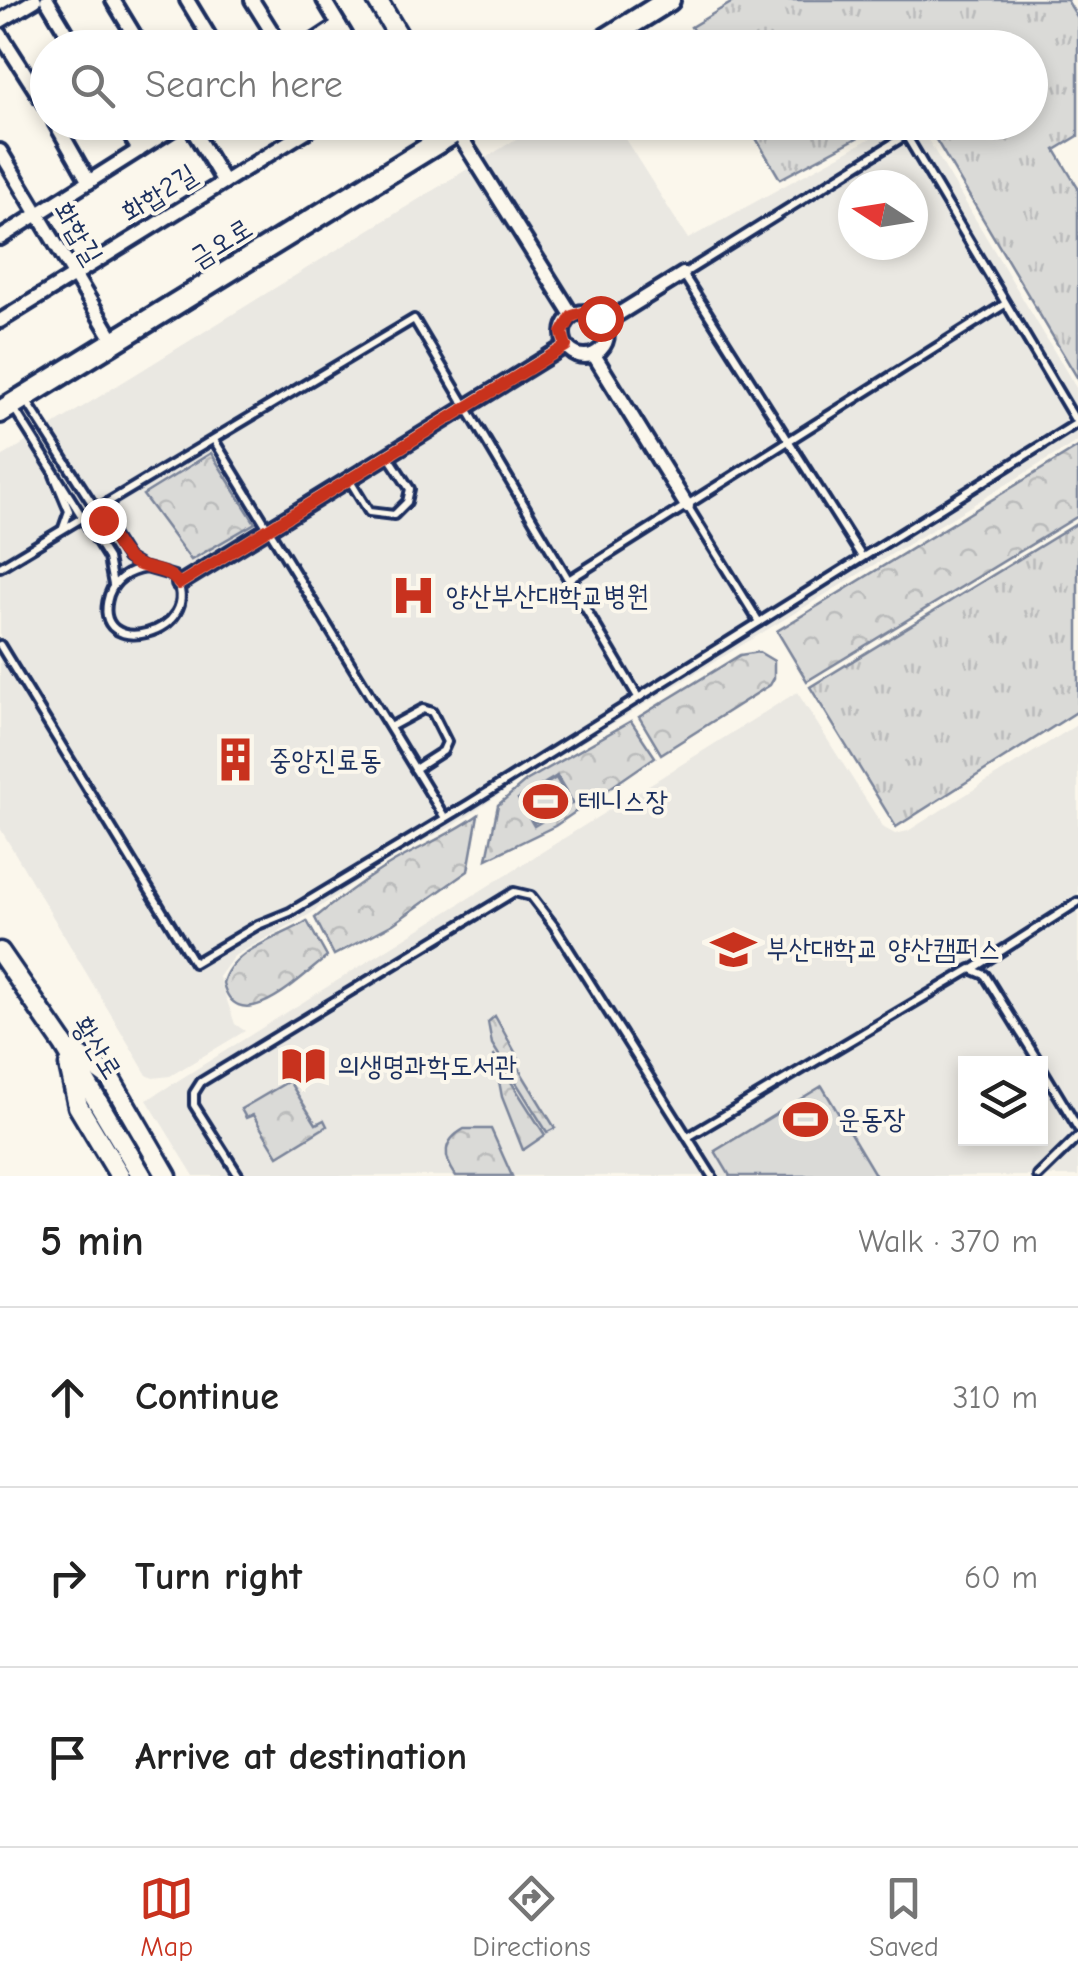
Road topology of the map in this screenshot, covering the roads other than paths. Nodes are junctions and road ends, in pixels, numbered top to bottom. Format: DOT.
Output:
graph roads {
  1 [pos="34,0"];
  2 [pos="47,0"];
  3 [pos="114,0"];
  4 [pos="187,0"];
  5 [pos="252,0"];
  6 [pos="324,0"];
  7 [pos="378,0"];
  8 [pos="669,0"];
  9 [pos="0,21"];
  10 [pos="339,25"];
  11 [pos="65,30"];
  12 [pos="132,30"];
  13 [pos="205,30"];
  14 [pos="271,30"];
  15 [pos="331,30"];
  16 [pos="342,30"];
  17 [pos="396,30"];
  18 [pos="621,30"];
  19 [pos="0,34"];
  20 [pos="30,82"];
  21 [pos="65,140"];
  22 [pos="132,140"];
  23 [pos="155,140"];
  24 [pos="197,140"];
  25 [pos="292,140"];
  26 [pos="436,140"];
  27 [pos="469,140"];
  28 [pos="900,140"];
  29 [pos="908,140"];
  30 [pos="138,150"];
  31 [pos="0,151"];
  32 [pos="89,182"];
  33 [pos="224,182"];
  34 [pos="38,215"];
  35 [pos="0,238"];
  36 [pos="683,274"];
  37 [pos="74,275"];
  38 [pos="1005,304"];
  39 [pos="572,316"];
  40 [pos="0,321"];
  41 [pos="604,323"];
  42 [pos="114,341"];
  43 [pos="566,346"];
  44 [pos="594,355"];
  45 [pos="12,404"];
  46 [pos="466,407"];
  47 [pos="790,439"];
  48 [pos="214,440"];
  49 [pos="388,456"];
  50 [pos="53,468"];
  51 [pos="350,480"];
  52 [pos="687,506"];
  53 [pos="96,510"];
  54 [pos="83,518"];
  55 [pos="62,530"];
  56 [pos="269,530"];
  57 [pos="862,556"];
  58 [pos="0,567"];
  59 [pos="146,568"];
  60 [pos="570,578"];
  61 [pos="179,584"];
  62 [pos="113,587"];
  63 [pos="759,622"];
  64 [pos="0,645"];
  65 [pos="638,697"];
  66 [pos="390,727"];
  67 [pos="415,768"];
  68 [pos="445,818"];
  69 [pos="1078,902"];
  70 [pos="0,952"];
  71 [pos="972,970"];
  72 [pos="64,1046"];
  73 [pos="1035,1056"];
  74 [pos="1048,1077"];
  75 [pos="1078,1128"];
  76 [pos="688,1137"];
  77 [pos="1078,1138"];
  78 [pos="111,1173"];
  79 [pos="142,1176"];
  80 [pos="167,1176"];
  81 [pos="239,1176"];
  82 [pos="712,1176"];
  83 [pos="1038,1176"];
  1 -- 9 [label="street"];
  2 -- 11 [label="street"];
  3 -- 12 [label="street"];
  4 -- 13 [label="street"];
  5 -- 14 [label="street"];
  6 -- 10 [label="street"];
  7 -- 17 [label="main road"];
  8 -- 18 [label="main road"];
  10 -- 15 [label="street"];
  10 -- 16 [label="street"];
  19 -- 20 [label="street"];
  21 -- 32 [label="street"];
  22 -- 30 [label="street"];
  23 -- 30 [label="street"];
  24 -- 33 [label="street"];
  25 -- 33 [label="street, 화합2길"];
  26 -- 42 [label="main road, 금오로"];
  27 -- 39 [label="street"];
  28 -- 36 [label="lane"];
  29 -- 38 [label="lane"];
  30 -- 32 [label="street"];
  31 -- 34 [label="street, 화합길"];
  32 -- 34 [label="street"];
  33 -- 37 [label="street, 화합2길"];
  34 -- 35 [label="street"];
  34 -- 37 [label="street, 화합길"];
  36 -- 41 [label="street"];
  36 -- 47 [label="lane"];
  37 -- 40 [label="street, 화합2길"];
  37 -- 42 [label="street, 화합길"];
  38 -- 47 [label="lane"];
  38 -- 57 [label="lane"];
  39 -- 41 [label="street"];
  39 -- 43 [label="street"];
  41 -- 44 [label="street"];
  42 -- 45 [label="main road, 금오로"];
  43 -- 44 [label="street"];
  43 -- 46 [label="street"];
  44 -- 52 [label="street"];
  45 -- 50 [label="lane"];
  45 -- 53 [label="lane"];
  46 -- 48 [label="lane"];
  46 -- 49 [label="street"];
  46 -- 60 [label="lane"];
  47 -- 52 [label="lane"];
  47 -- 57 [label="lane"];
  48 -- 53 [label="lane"];
  48 -- 56 [label="lane"];
  49 -- 51 [label="street"];
  49 -- 51 [label="lane"];
  50 -- 54 [label="lane"];
  50 -- 55 [label="lane"];
  51 -- 56 [label="street"];
  52 -- 60 [label="lane"];
  52 -- 63 [label="lane"];
  53 -- 54 [label="lane"];
  53 -- 59 [label="lane"];
  54 -- 55 [label="lane"];
  54 -- 62 [label="lane"];
  55 -- 58 [label="lane"];
  56 -- 61 [label="street"];
  56 -- 66 [label="lane"];
  57 -- 63 [label="lane"];
  59 -- 61 [label="lane"];
  59 -- 62 [label="lane"];
  60 -- 65 [label="lane"];
  61 -- 62 [label="lane"];
  63 -- 65 [label="lane"];
  64 -- 68 [label="lane"];
  65 -- 68 [label="lane"];
  66 -- 67 [label="lane"];
  66 -- 67 [label="lane"];
  67 -- 68 [label="lane"];
  69 -- 71 [label="lane"];
  70 -- 72 [label="main road, 황산로"];
  71 -- 73 [label="lane"];
  71 -- 76 [label="lane"];
  72 -- 78 [label="main road"];
  72 -- 79 [label="main road, 황산로"];
  72 -- 80 [label="main road"];
  74 -- 75 [label="lane"];
  76 -- 81 [label="lane"];
  76 -- 82 [label="lane"];
  77 -- 83 [label="lane"];
}
